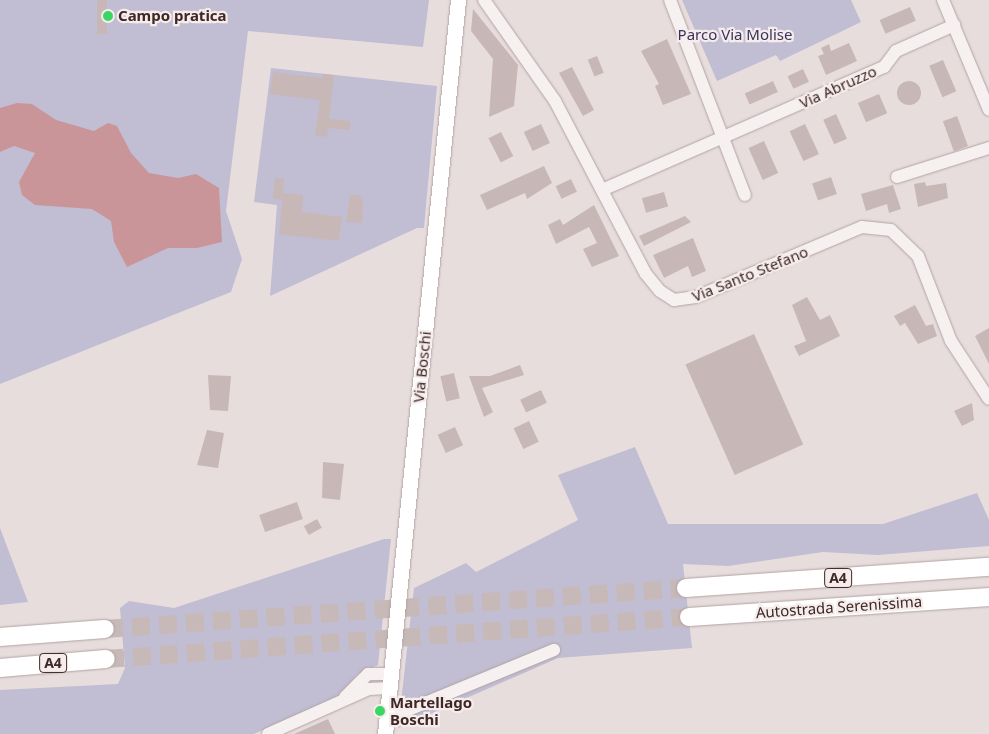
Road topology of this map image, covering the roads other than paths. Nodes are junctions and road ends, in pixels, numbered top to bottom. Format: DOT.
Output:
graph roads {
  1 [pos="458,0"];
  2 [pos="484,0"];
  3 [pos="670,0"];
  4 [pos="943,0"];
  5 [pos="954,25"];
  6 [pos="989,110"];
  7 [pos="723,137"];
  8 [pos="989,148"];
  9 [pos="897,177"];
  10 [pos="602,190"];
  11 [pos="745,195"];
  12 [pos="989,399"];
  13 [pos="989,567"];
  14 [pos="686,588"];
  15 [pos="989,597"];
  16 [pos="689,617"];
  17 [pos="105,629"];
  18 [pos="0,637"];
  19 [pos="554,650"];
  20 [pos="106,659"];
  21 [pos="0,668"];
  22 [pos="389,681"];
  23 [pos="386,715"];
  24 [pos="268,734"];
  25 [pos="384,734"];
  1 -- 22 [label="main road, Via Boschi"];
  2 -- 10 [label="street, Via Santo Stefano"];
  3 -- 7 [label="street"];
  4 -- 5 [label="street"];
  5 -- 6 [label="street"];
  5 -- 7 [label="street, Via Abruzzo"];
  7 -- 10 [label="street, Via Abruzzo"];
  7 -- 11 [label="street"];
  8 -- 9 [label="street"];
  10 -- 12 [label="street, Via Santo Stefano"];
  13 -- 14 [label="highway, Autostrada Serenissima / A4"];
  15 -- 16 [label="highway, Autostrada Serenissima / A4"];
  17 -- 18 [label="highway, A4"];
  19 -- 23 [label="street"];
  20 -- 21 [label="highway, A4"];
  22 -- 23 [label="main road, Via Boschi"];
  22 -- 24 [label="street"];
  23 -- 25 [label="main road, Via Boschi"];
}
